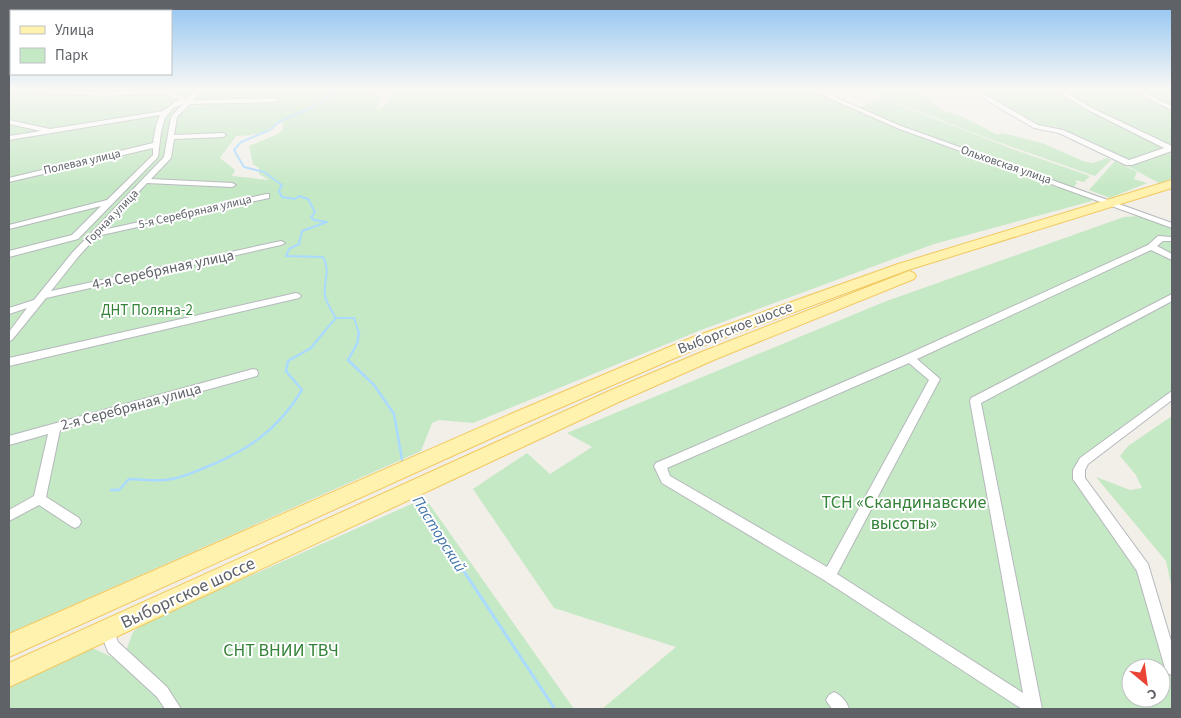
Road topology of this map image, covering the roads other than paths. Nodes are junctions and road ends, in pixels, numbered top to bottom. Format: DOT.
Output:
graph roads {
  1 [pos="22,124"];
  2 [pos="93,124"];
  3 [pos="158,124"];
  4 [pos="171,124"];
  5 [pos="891,124"];
  6 [pos="1032,124"];
  7 [pos="1120,124"];
  8 [pos="49,130"];
  9 [pos="223,135"];
  10 [pos="172,137"];
  11 [pos="9,138"];
  12 [pos="155,145"];
  13 [pos="1172,148"];
  14 [pos="9,180"];
  15 [pos="147,181"];
  16 [pos="1172,184"];
  17 [pos="232,185"];
  18 [pos="266,196"];
  19 [pos="109,202"];
  20 [pos="1114,203"];
  21 [pos="1172,226"];
  22 [pos="9,227"];
  23 [pos="1032,229"];
  24 [pos="95,234"];
  25 [pos="1172,239"];
  26 [pos="281,243"];
  27 [pos="1152,247"];
  28 [pos="9,254"];
  29 [pos="1172,257"];
  30 [pos="296,296"];
  31 [pos="1172,297"];
  32 [pos="42,298"];
  33 [pos="9,311"];
  34 [pos="9,338"];
  35 [pos="910,358"];
  36 [pos="9,362"];
  37 [pos="253,373"];
  38 [pos="1172,395"];
  39 [pos="55,428"];
  40 [pos="9,440"];
  41 [pos="39,499"];
  42 [pos="367,511"];
  43 [pos="9,516"];
  44 [pos="75,522"];
  45 [pos="829,576"];
  46 [pos="107,631"];
  47 [pos="9,646"];
  48 [pos="1172,668"];
  49 [pos="9,675"];
  50 [pos="174,709"];
  51 [pos="1034,709"];
  1 -- 8 [label="street"];
  2 -- 8 [label="street"];
  3 -- 12 [label="street"];
  4 -- 10 [label="street, Горная улица"];
  5 -- 20 [label="street, Ольховская улица"];
  6 -- 13 [label="street"];
  7 -- 13 [label="street"];
  8 -- 11 [label="street"];
  9 -- 10 [label="street"];
  10 -- 15 [label="street, Горная улица"];
  12 -- 14 [label="street, Полевая улица"];
  12 -- 19 [label="street"];
  15 -- 17 [label="street"];
  15 -- 24 [label="street, Горная улица"];
  16 -- 20 [label="main road, Выборгское шоссе"];
  18 -- 24 [label="street, 5-я Серебряная улица"];
  19 -- 22 [label="street"];
  19 -- 28 [label="street"];
  20 -- 21 [label="street, Ольховская улица"];
  20 -- 23 [label="main road, Выборгское шоссе"];
  23 -- 42 [label="main road, Выборгское шоссе"];
  23 -- 47 [label="main road, Выборгское шоссе"];
  24 -- 32 [label="street, Горная улица"];
  25 -- 27 [label="street"];
  26 -- 32 [label="street, 4-я Серебряная улица"];
  27 -- 29 [label="street"];
  27 -- 35 [label="street"];
  30 -- 36 [label="street"];
  31 -- 51 [label="street"];
  32 -- 33 [label="street, 4-я Серебряная улица"];
  32 -- 34 [label="street, Горная улица"];
  35 -- 45 [label="street"];
  35 -- 45 [label="street"];
  37 -- 39 [label="street, 2-я Серебряная улица"];
  38 -- 48 [label="street"];
  39 -- 40 [label="street, 2-я Серебряная улица"];
  39 -- 41 [label="street"];
  41 -- 43 [label="street"];
  41 -- 44 [label="street"];
  42 -- 46 [label="main road, Выборгское шоссе"];
  45 -- 51 [label="street"];
  46 -- 49 [label="main road, Выборгское шоссе"];
  46 -- 50 [label="street"];
}
